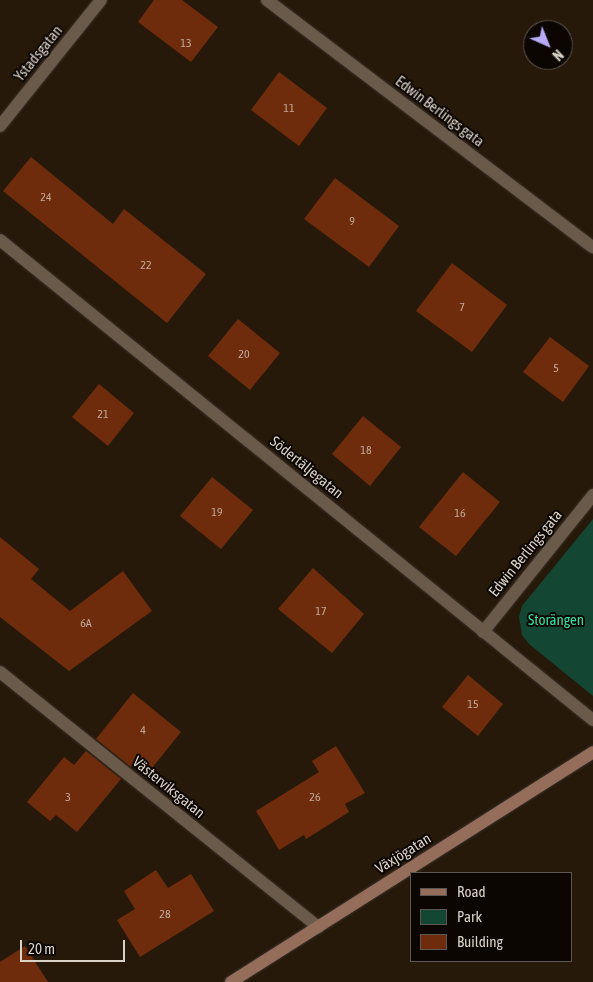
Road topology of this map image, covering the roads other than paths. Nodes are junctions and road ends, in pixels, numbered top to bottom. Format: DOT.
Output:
graph roads {
  1 [pos="101,0"];
  2 [pos="267,0"];
  3 [pos="0,126"];
  4 [pos="0,240"];
  5 [pos="593,247"];
  6 [pos="593,495"];
  7 [pos="483,632"];
  8 [pos="0,672"];
  9 [pos="593,720"];
  10 [pos="593,752"];
  11 [pos="318,927"];
  12 [pos="231,982"];
  1 -- 3 [label="street, Ystadsgatan"];
  2 -- 5 [label="street, Edwin Berlings gata"];
  4 -- 7 [label="street, Södertäljegatan"];
  6 -- 7 [label="street, Edwin Berlings gata"];
  7 -- 9 [label="street, Södertäljegatan"];
  8 -- 11 [label="street, Västerviksgatan"];
  10 -- 11 [label="street, Växjögatan"];
  11 -- 12 [label="street, Växjögatan"];
}
